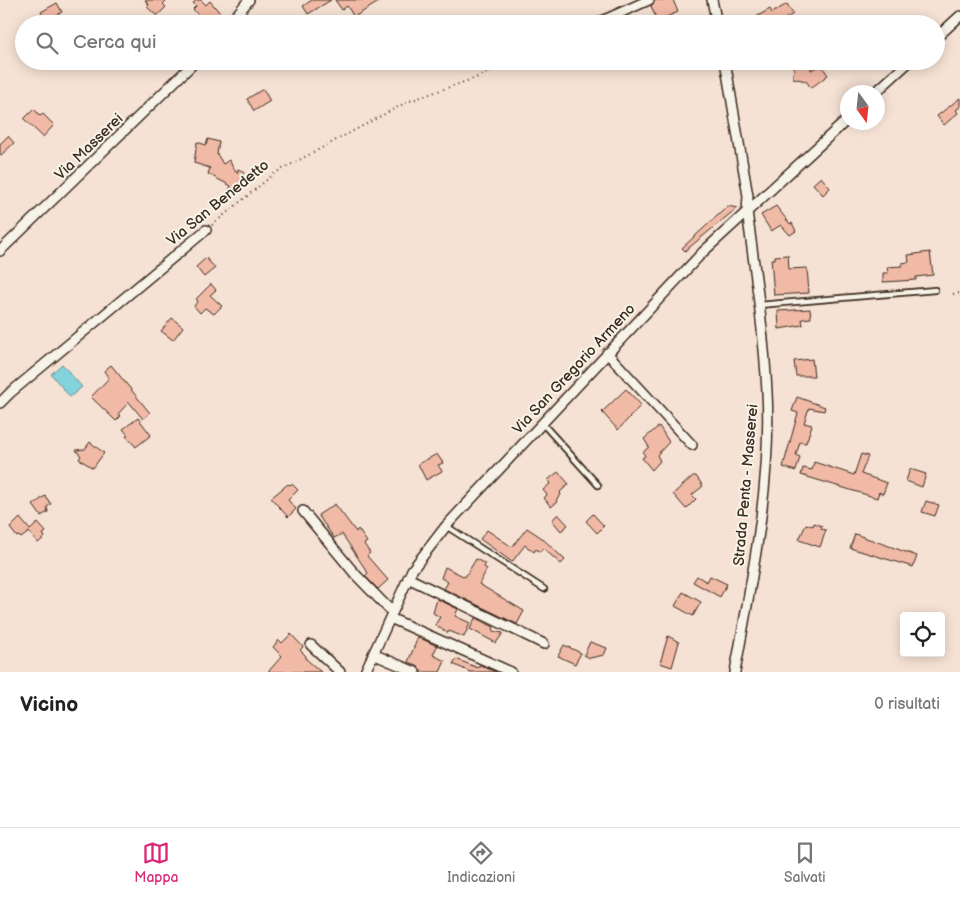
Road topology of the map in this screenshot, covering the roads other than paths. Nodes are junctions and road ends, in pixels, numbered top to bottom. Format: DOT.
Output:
graph roads {
  1 [pos="250,0"];
  2 [pos="648,0"];
  3 [pos="712,0"];
  4 [pos="237,15"];
  5 [pos="615,15"];
  6 [pos="715,15"];
  7 [pos="960,16"];
  8 [pos="945,30"];
  9 [pos="187,70"];
  10 [pos="727,70"];
  11 [pos="900,70"];
  12 [pos="884,85"];
  13 [pos="840,126"];
  14 [pos="747,211"];
  15 [pos="206,230"];
  16 [pos="0,251"];
  17 [pos="935,290"];
  18 [pos="759,305"];
  19 [pos="607,353"];
  20 [pos="0,403"];
  21 [pos="542,423"];
  22 [pos="692,445"];
  23 [pos="598,485"];
  24 [pos="303,511"];
  25 [pos="446,526"];
  26 [pos="408,578"];
  27 [pos="544,589"];
  28 [pos="391,615"];
  29 [pos="544,644"];
  30 [pos="311,645"];
  31 [pos="373,654"];
  32 [pos="340,672"];
  33 [pos="365,672"];
  34 [pos="415,672"];
  35 [pos="512,672"];
  36 [pos="735,672"];
  1 -- 4 [label="street"];
  2 -- 5 [label="street"];
  3 -- 6 [label="street"];
  7 -- 8 [label="street"];
  9 -- 16 [label="street, Via Masserei"];
  10 -- 14 [label="street, Strada Penta - Masserei"];
  11 -- 12 [label="street"];
  13 -- 14 [label="street, Via San Gregorio Armeno"];
  14 -- 18 [label="street, Strada Penta - Masserei"];
  14 -- 19 [label="street, Via San Gregorio Armeno"];
  15 -- 20 [label="street, Via San Benedetto"];
  17 -- 18 [label="lane"];
  18 -- 36 [label="street, Strada Penta - Masserei"];
  19 -- 21 [label="street, Via San Gregorio Armeno"];
  19 -- 22 [label="street"];
  21 -- 23 [label="lane"];
  21 -- 25 [label="street, Via San Gregorio Armeno"];
  24 -- 28 [label="street"];
  25 -- 26 [label="street, Via San Gregorio Armeno"];
  25 -- 27 [label="lane"];
  26 -- 28 [label="street, Via San Gregorio Armeno"];
  26 -- 29 [label="street"];
  28 -- 31 [label="street, Via San Gregorio Armeno"];
  28 -- 35 [label="street"];
  30 -- 32 [label="street"];
  31 -- 33 [label="street, Via San Gregorio Armeno"];
  31 -- 34 [label="street"];
}
